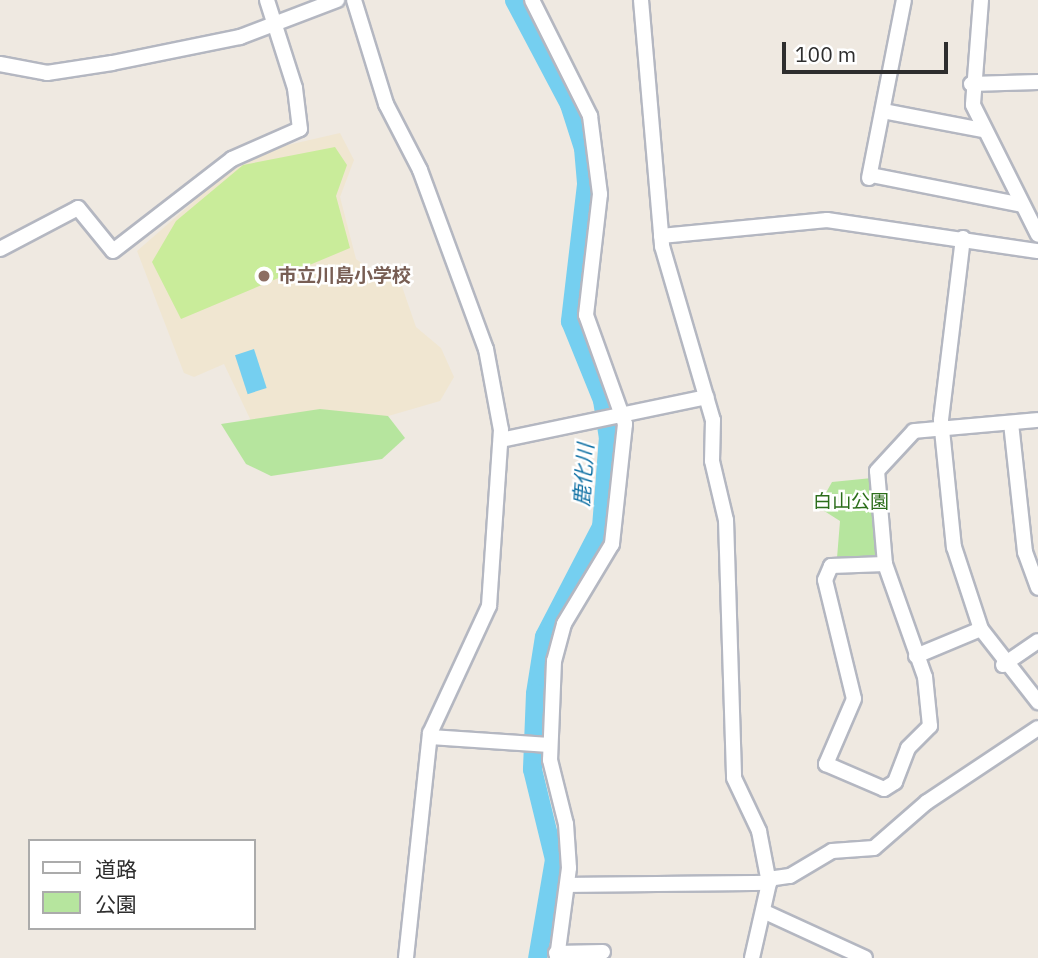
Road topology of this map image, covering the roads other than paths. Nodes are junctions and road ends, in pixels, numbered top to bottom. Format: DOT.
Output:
graph roads {
  1 [pos="267,0"];
  2 [pos="337,0"];
  3 [pos="354,0"];
  4 [pos="532,0"];
  5 [pos="641,0"];
  6 [pos="904,0"];
  7 [pos="981,0"];
  8 [pos="278,22"];
  9 [pos="0,64"];
  10 [pos="1038,82"];
  11 [pos="971,84"];
  12 [pos="883,111"];
  13 [pos="983,130"];
  14 [pos="1022,205"];
  15 [pos="1038,235"];
  16 [pos="661,236"];
  17 [pos="963,238"];
  18 [pos="0,249"];
  19 [pos="1038,251"];
  20 [pos="707,397"];
  21 [pos="624,415"];
  22 [pos="1038,420"];
  23 [pos="1011,423"];
  24 [pos="942,430"];
  25 [pos="501,440"];
  26 [pos="885,564"];
  27 [pos="1038,588"];
  28 [pos="981,629"];
  29 [pos="1038,641"];
  30 [pos="916,656"];
  31 [pos="1003,665"];
  32 [pos="1038,702"];
  33 [pos="1038,728"];
  34 [pos="430,737"];
  35 [pos="548,746"];
  36 [pos="769,881"];
  37 [pos="569,884"];
  38 [pos="765,912"];
  39 [pos="603,952"];
  40 [pos="557,955"];
  41 [pos="407,958"];
  42 [pos="752,958"];
  43 [pos="865,958"];
  1 -- 8 [label="street"];
  2 -- 8 [label="street"];
  3 -- 25 [label="street"];
  4 -- 21 [label="street"];
  5 -- 16 [label="street"];
  6 -- 12 [label="street"];
  7 -- 11 [label="street"];
  8 -- 9 [label="street"];
  8 -- 18 [label="street"];
  10 -- 11 [label="street"];
  11 -- 13 [label="street"];
  12 -- 13 [label="street"];
  12 -- 14 [label="street"];
  13 -- 14 [label="street"];
  14 -- 15 [label="street"];
  16 -- 17 [label="street"];
  16 -- 20 [label="street"];
  17 -- 19 [label="street"];
  17 -- 24 [label="street"];
  20 -- 21 [label="street"];
  20 -- 36 [label="street"];
  21 -- 25 [label="street"];
  21 -- 35 [label="street"];
  22 -- 23 [label="street"];
  23 -- 24 [label="street"];
  23 -- 27 [label="street"];
  24 -- 26 [label="street"];
  24 -- 28 [label="street"];
  25 -- 34 [label="street"];
  26 -- 30 [label="street"];
  26 -- 30 [label="street"];
  28 -- 30 [label="street"];
  28 -- 31 [label="street"];
  29 -- 31 [label="street"];
  31 -- 32 [label="street"];
  33 -- 36 [label="street"];
  34 -- 35 [label="street"];
  34 -- 41 [label="street"];
  35 -- 37 [label="street"];
  36 -- 37 [label="street"];
  36 -- 38 [label="street"];
  37 -- 40 [label="street"];
  38 -- 42 [label="street"];
  38 -- 43 [label="street"];
  39 -- 40 [label="street"];
}
